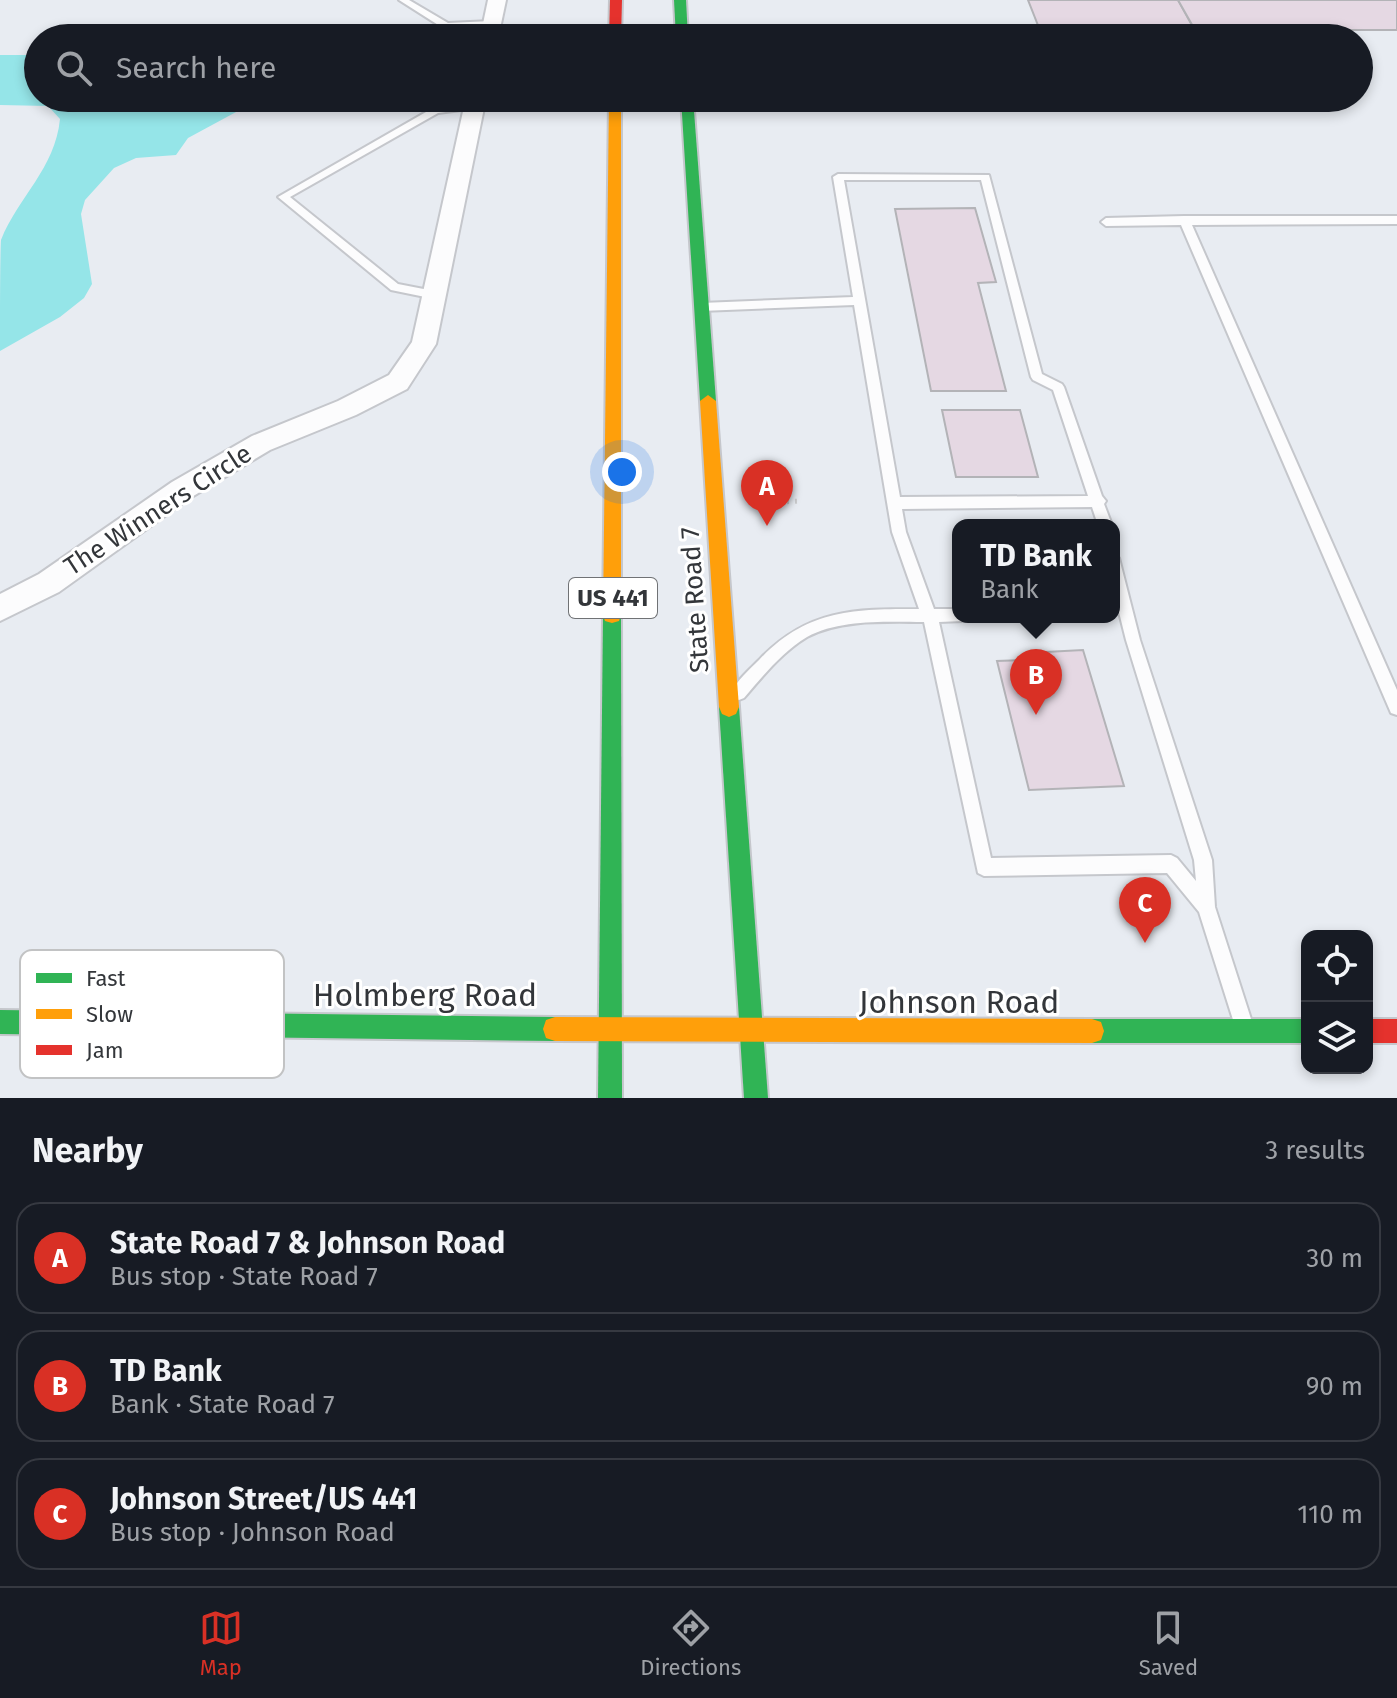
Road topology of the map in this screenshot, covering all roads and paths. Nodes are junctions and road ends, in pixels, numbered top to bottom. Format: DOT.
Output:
graph roads {
  1 [pos="403,0"];
  2 [pos="497,0"];
  3 [pos="616,0"];
  4 [pos="680,0"];
  5 [pos="443,24"];
  6 [pos="492,24"];
  7 [pos="615,24"];
  8 [pos="681,24"];
  9 [pos="432,112"];
  10 [pos="473,112"];
  11 [pos="615,112"];
  12 [pos="688,112"];
  13 [pos="1184,220"];
  14 [pos="1396,221"];
  15 [pos="1106,222"];
  16 [pos="435,295"];
  17 [pos="859,301"];
  18 [pos="701,307"];
  19 [pos="1099,501"];
  20 [pos="894,503"];
  21 [pos="1104,519"];
  22 [pos="2,602"];
  23 [pos="930,616"];
  24 [pos="952,616"];
  25 [pos="1121,617"];
  26 [pos="728,705"];
  27 [pos="1397,708"];
  28 [pos="1206,907"];
  29 [pos="0,1022"];
  30 [pos="20,1022"];
  31 [pos="284,1024"];
  32 [pos="610,1027"];
  33 [pos="751,1030"];
  34 [pos="1246,1031"];
  35 [pos="1301,1031"];
  36 [pos="1373,1031"];
  37 [pos="1397,1031"];
  38 [pos="610,1098"];
  39 [pos="756,1098"];
  1 -- 5 [label="lane"];
  2 -- 6 [label="street"];
  3 -- 7 [label="main road"];
  4 -- 8 [label="main road"];
  9 -- 16 [label="lane"];
  10 -- 16 [label="street, The Winners Circle"];
  11 -- 32 [label="main road, US 441"];
  12 -- 18 [label="main road, State Road 7"];
  13 -- 14 [label="lane"];
  13 -- 15 [label="lane"];
  13 -- 27 [label="lane"];
  16 -- 22 [label="street, The Winners Circle"];
  17 -- 18 [label="lane"];
  17 -- 19 [label="lane"];
  17 -- 20 [label="lane"];
  18 -- 26 [label="main road, State Road 7"];
  19 -- 20 [label="lane"];
  19 -- 21 [label="lane"];
  20 -- 23 [label="lane"];
  23 -- 24 [label="lane"];
  23 -- 26 [label="lane"];
  23 -- 28 [label="lane"];
  25 -- 28 [label="lane"];
  26 -- 33 [label="main road, State Road 7"];
  28 -- 34 [label="lane"];
  29 -- 30 [label="main road, Holmberg Road"];
  31 -- 32 [label="main road, Holmberg Road"];
  32 -- 33 [label="main road, Johnson Road"];
  32 -- 38 [label="main road, US 441"];
  33 -- 34 [label="main road, Johnson Road"];
  33 -- 39 [label="main road, State Road 7"];
  34 -- 35 [label="main road, Johnson Road"];
  36 -- 37 [label="main road"];
}
